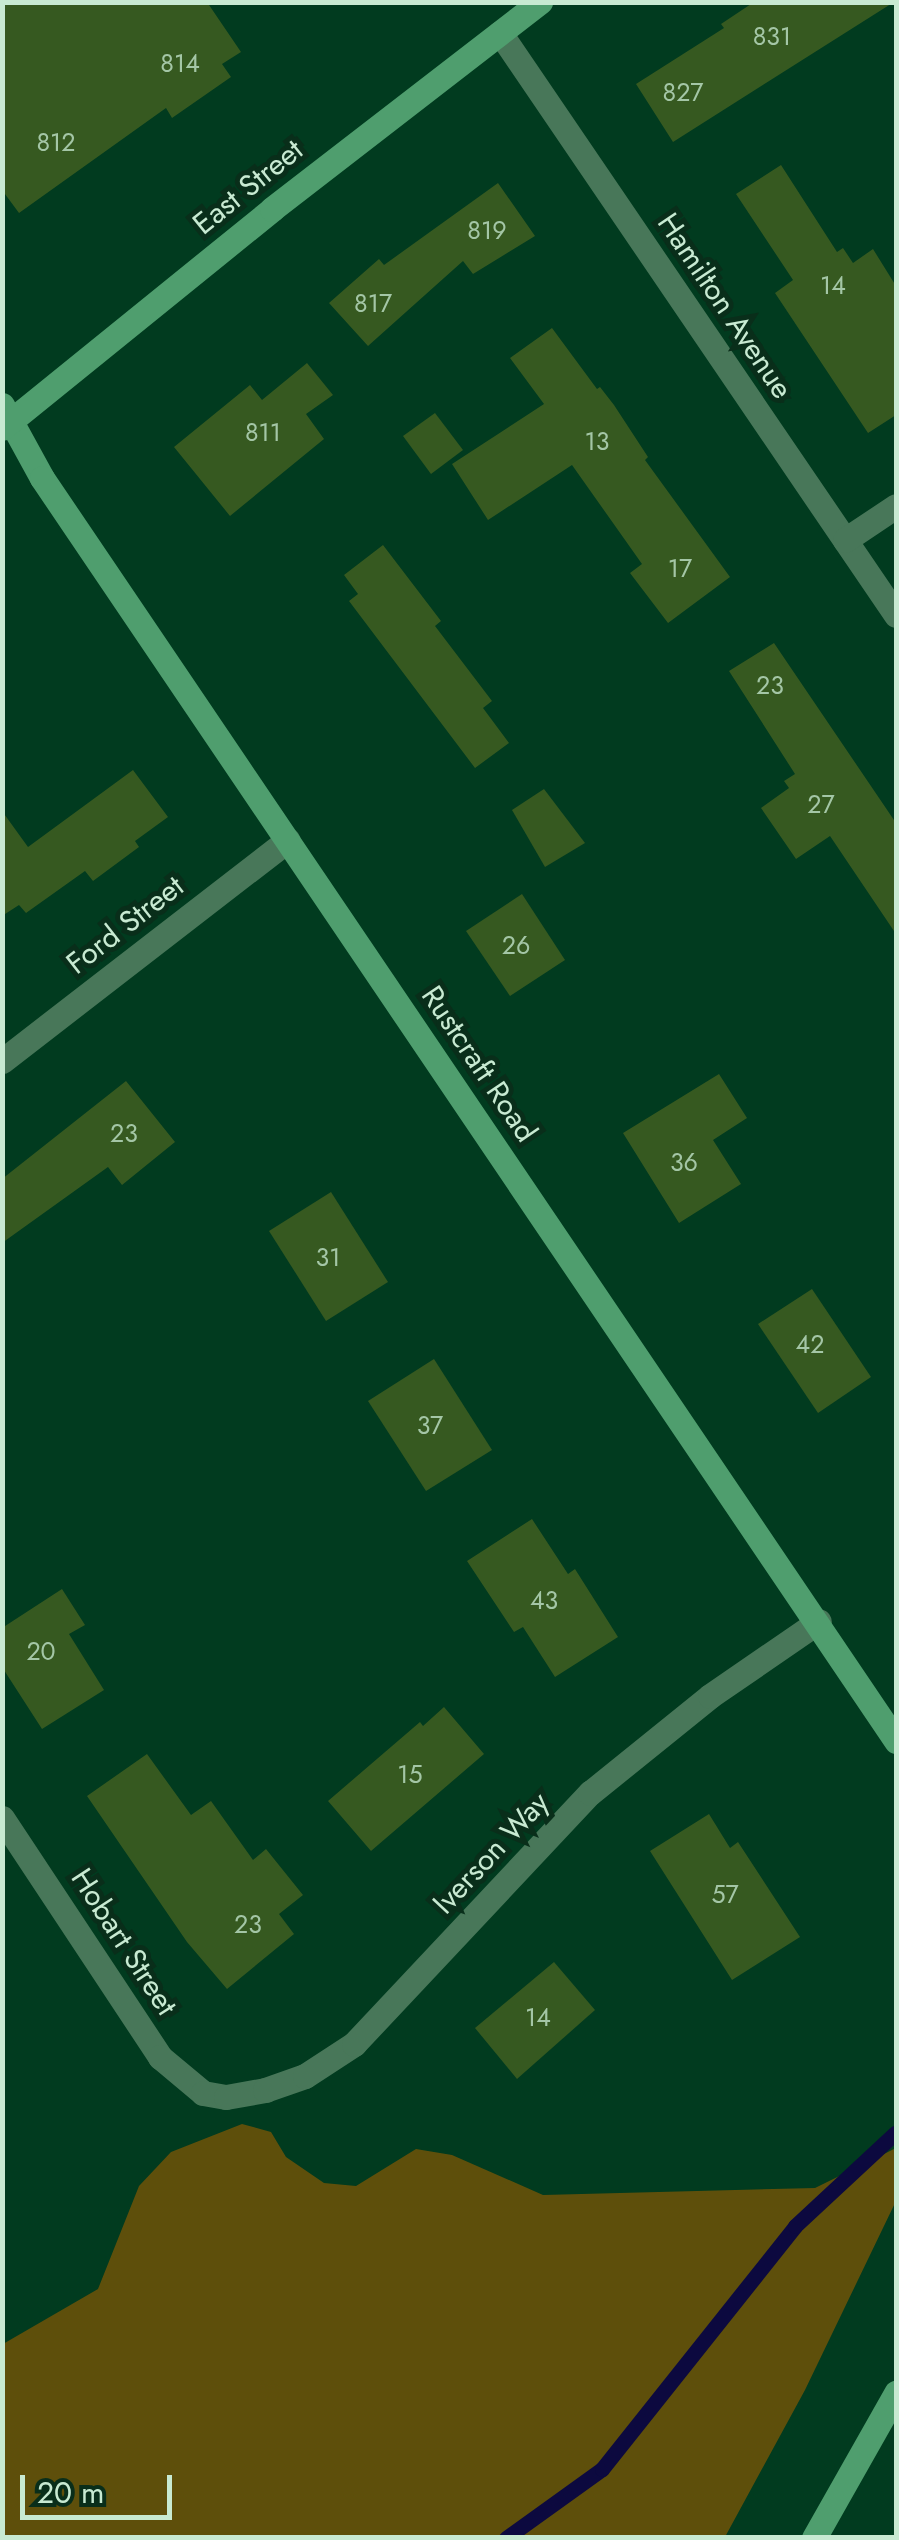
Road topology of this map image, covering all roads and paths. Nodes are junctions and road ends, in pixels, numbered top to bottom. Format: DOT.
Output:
graph roads {
  1 [pos="540,2"];
  2 [pos="500,32"];
  3 [pos="5,418"];
  4 [pos="896,506"];
  5 [pos="845,540"];
  6 [pos="896,615"];
  7 [pos="288,840"];
  8 [pos="2,1061"];
  9 [pos="819,1621"];
  10 [pos="896,1741"];
  11 [pos="2,1818"];
  12 [pos="202,2092"];
  13 [pos="896,2394"];
  14 [pos="814,2538"];
  1 -- 2 [label="main road, East Street"];
  2 -- 3 [label="main road, East Street"];
  2 -- 5 [label="street, Hamilton Avenue"];
  3 -- 7 [label="main road, Rustcraft Road"];
  4 -- 5 [label="street"];
  5 -- 6 [label="street, Hamilton Avenue"];
  7 -- 8 [label="street, Ford Street"];
  7 -- 9 [label="main road, Rustcraft Road"];
  9 -- 10 [label="main road, Rustcraft Road"];
  9 -- 12 [label="street, Iverson Way"];
  11 -- 12 [label="street, Hobart Street"];
  13 -- 14 [label="main road"];
}
